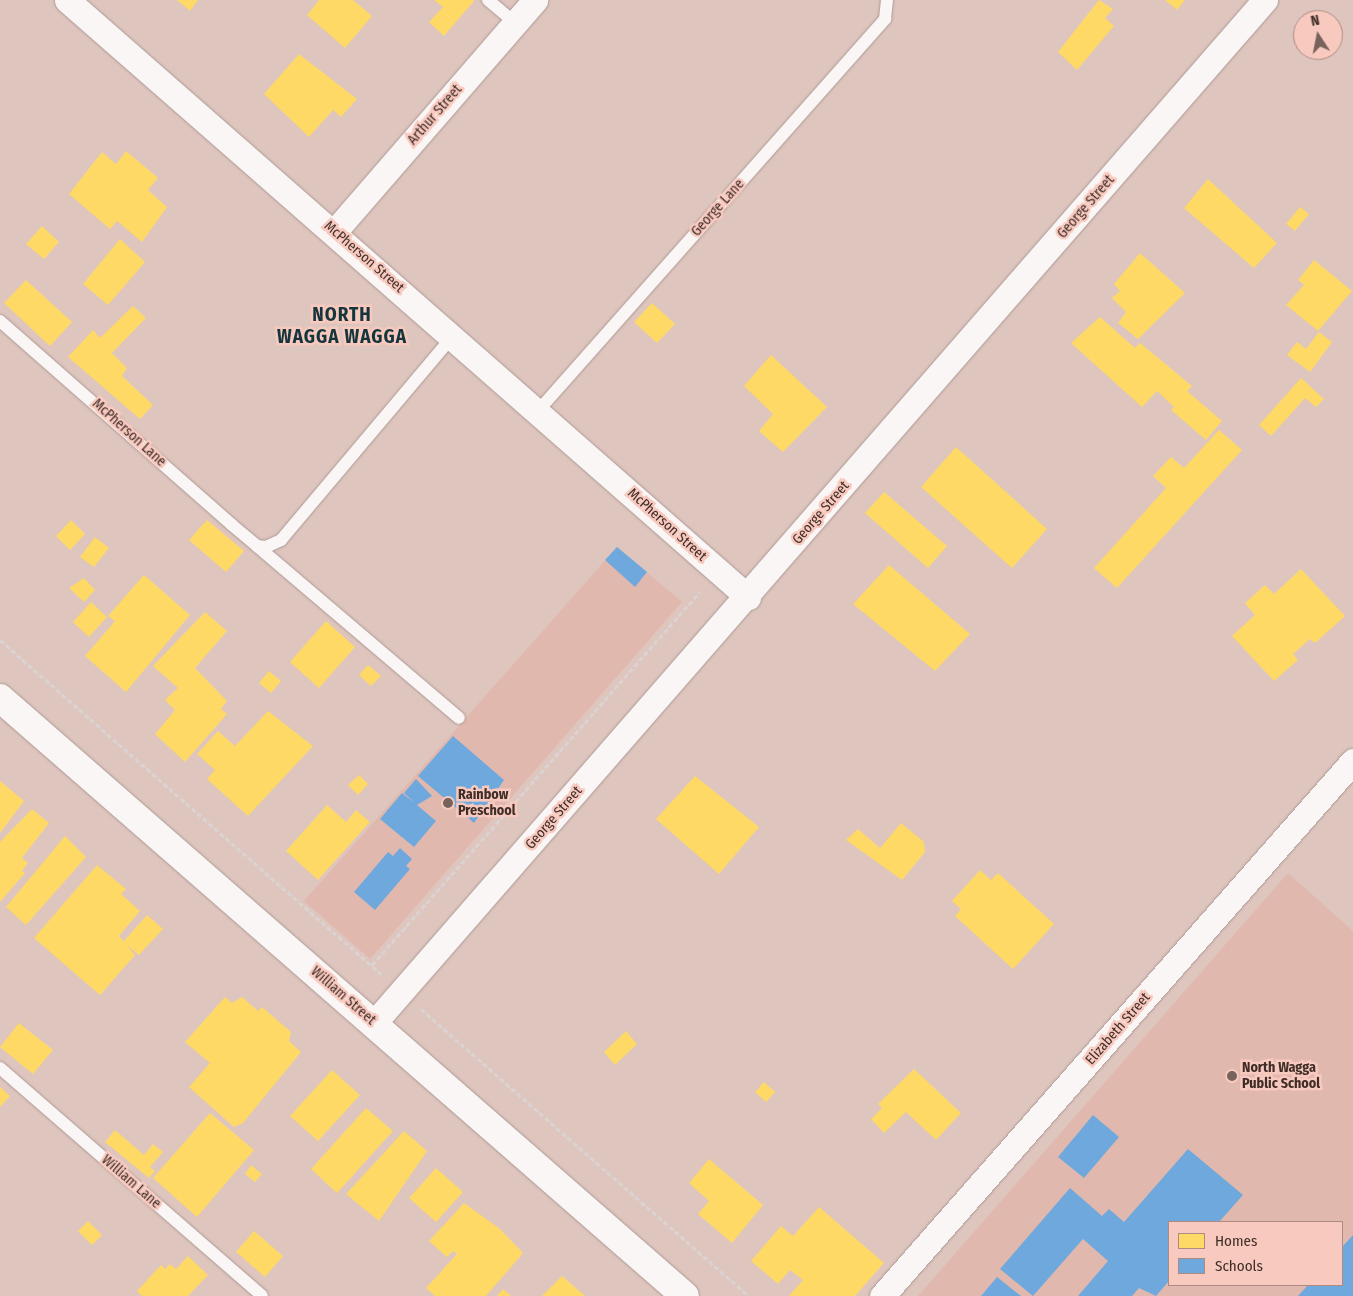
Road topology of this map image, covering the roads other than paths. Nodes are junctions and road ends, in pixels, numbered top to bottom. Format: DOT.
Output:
graph roads {
  1 [pos="67,0"];
  2 [pos="488,0"];
  3 [pos="535,0"];
  4 [pos="887,0"];
  5 [pos="1266,0"];
  6 [pos="515,23"];
  7 [pos="334,231"];
  8 [pos="0,321"];
  9 [pos="453,336"];
  10 [pos="538,411"];
  11 [pos="257,546"];
  12 [pos="748,597"];
  13 [pos="0,698"];
  14 [pos="459,718"];
  15 [pos="1353,761"];
  16 [pos="374,1023"];
  17 [pos="0,1068"];
  18 [pos="262,1296"];
  19 [pos="685,1296"];
  20 [pos="882,1296"];
  1 -- 7 [label="street, McPherson Street"];
  2 -- 6 [label="lane"];
  3 -- 6 [label="street, Arthur Street"];
  4 -- 10 [label="lane, George Lane"];
  5 -- 12 [label="street, George Street"];
  6 -- 7 [label="street, Arthur Street"];
  7 -- 9 [label="street, McPherson Street"];
  8 -- 11 [label="lane, McPherson Lane"];
  9 -- 10 [label="street, McPherson Street"];
  9 -- 11 [label="lane"];
  10 -- 12 [label="street, McPherson Street"];
  11 -- 14 [label="lane, McPherson Lane"];
  12 -- 16 [label="street, George Street"];
  13 -- 16 [label="street, William Street"];
  15 -- 20 [label="street, Elizabeth Street"];
  16 -- 19 [label="street, William Street"];
  17 -- 18 [label="lane, William Lane"];
}
